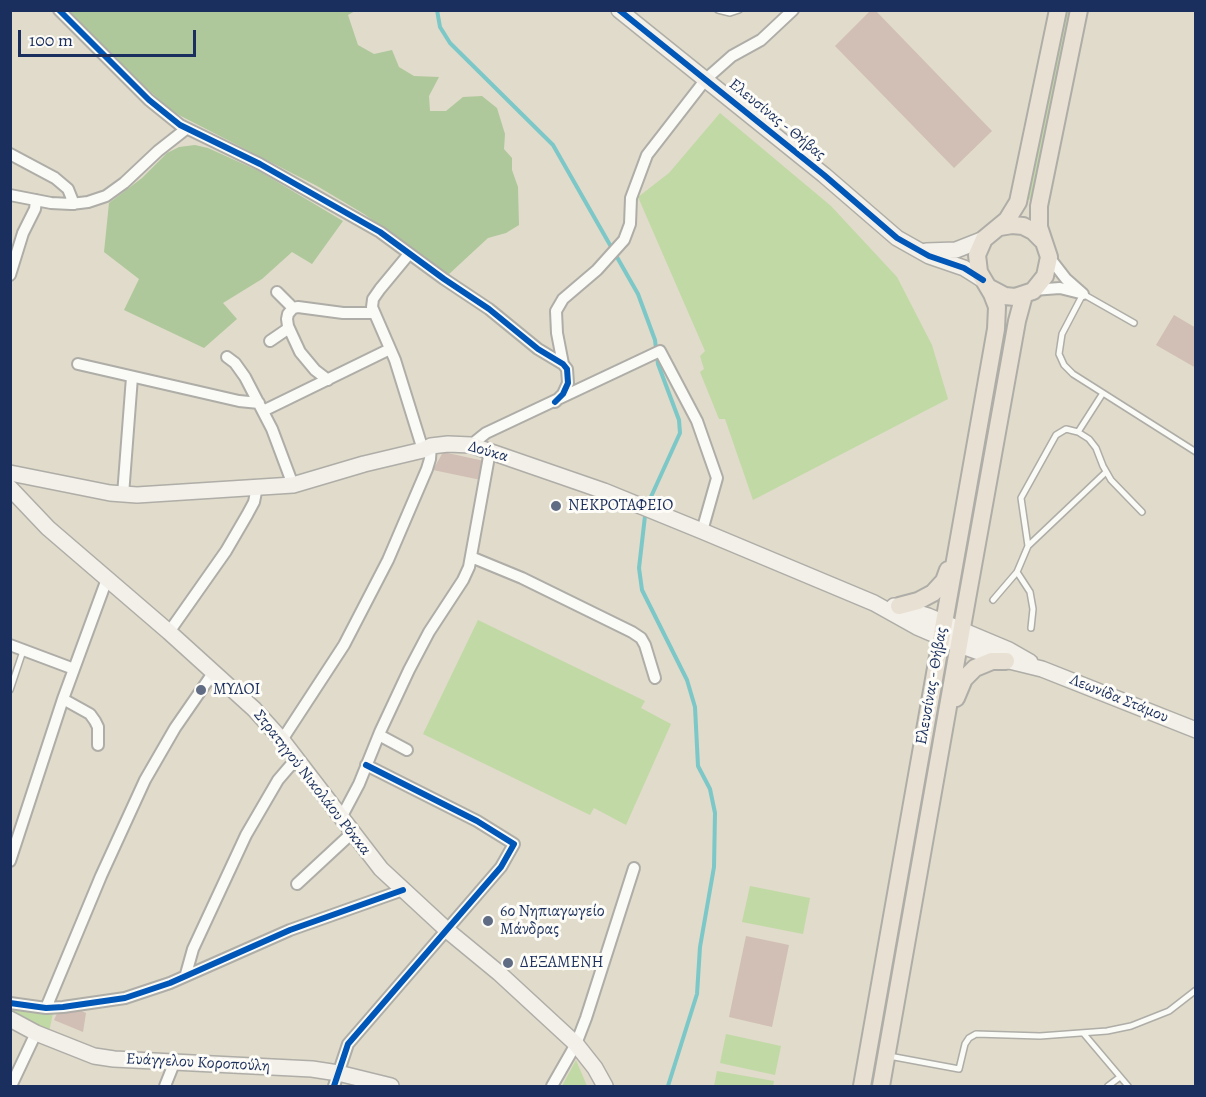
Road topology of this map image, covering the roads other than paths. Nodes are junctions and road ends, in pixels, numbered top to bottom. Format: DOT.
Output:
graph roads {
  1 [pos="59,10"];
  2 [pos="619,10"];
  3 [pos="718,10"];
  4 [pos="739,10"];
  5 [pos="793,10"];
  6 [pos="1058,10"];
  7 [pos="1079,10"];
  8 [pos="706,79"];
  9 [pos="186,129"];
  10 [pos="10,154"];
  11 [pos="10,195"];
  12 [pos="36,200"];
  13 [pos="74,204"];
  14 [pos="1000,227"];
  15 [pos="984,239"];
  16 [pos="1042,240"];
  17 [pos="15,246"];
  18 [pos="917,250"];
  19 [pos="409,254"];
  20 [pos="1048,257"];
  21 [pos="10,275"];
  22 [pos="985,284"];
  23 [pos="277,292"];
  24 [pos="1029,293"];
  25 [pos="1083,294"];
  26 [pos="293,308"];
  27 [pos="373,313"];
  28 [pos="1134,323"];
  29 [pos="289,328"];
  30 [pos="270,341"];
  31 [pos="390,349"];
  32 [pos="227,357"];
  33 [pos="78,364"];
  34 [pos="563,364"];
  35 [pos="132,376"];
  36 [pos="328,380"];
  37 [pos="1103,393"];
  38 [pos="555,402"];
  39 [pos="261,407"];
  40 [pos="1078,432"];
  41 [pos="471,445"];
  42 [pos="427,448"];
  43 [pos="490,451"];
  44 [pos="1196,452"];
  45 [pos="1106,472"];
  46 [pos="10,474"];
  47 [pos="293,485"];
  48 [pos="257,487"];
  49 [pos="10,488"];
  50 [pos="123,495"];
  51 [pos="1142,512"];
  52 [pos="702,531"];
  53 [pos="957,543"];
  54 [pos="1028,546"];
  55 [pos="471,557"];
  56 [pos="1017,572"];
  57 [pos="107,579"];
  58 [pos="993,600"];
  59 [pos="874,603"];
  60 [pos="899,606"];
  61 [pos="1032,627"];
  62 [pos="941,629"];
  63 [pos="169,632"];
  64 [pos="960,637"];
  65 [pos="10,645"];
  66 [pos="24,649"];
  67 [pos="1006,661"];
  68 [pos="74,669"];
  69 [pos="1041,669"];
  70 [pos="213,673"];
  71 [pos="655,678"];
  72 [pos="10,690"];
  73 [pos="63,699"];
  74 [pos="944,727"];
  75 [pos="1195,729"];
  76 [pos="379,735"];
  77 [pos="282,740"];
  78 [pos="98,746"];
  79 [pos="407,750"];
  80 [pos="296,759"];
  81 [pos="366,765"];
  82 [pos="341,818"];
  83 [pos="352,832"];
  84 [pos="11,860"];
  85 [pos="634,868"];
  86 [pos="297,884"];
  87 [pos="403,890"];
  88 [pos="448,931"];
  89 [pos="186,975"];
  90 [pos="1196,990"];
  91 [pos="10,1003"];
  92 [pos="46,1008"];
  93 [pos="10,1019"];
  94 [pos="36,1033"];
  95 [pos="1084,1034"];
  96 [pos="576,1044"];
  97 [pos="887,1055"];
  98 [pos="175,1061"];
  99 [pos="1120,1077"];
  100 [pos="336,1080"];
  101 [pos="11,1086"];
  102 [pos="165,1086"];
  103 [pos="391,1086"];
  104 [pos="552,1086"];
  105 [pos="605,1086"];
  106 [pos="862,1086"];
  107 [pos="881,1086"];
  108 [pos="1108,1086"];
  109 [pos="1128,1086"];
  1 -- 9 [label="street"];
  2 -- 8 [label="main road, Ελευσίνας - Θήβας"];
  3 -- 4 [label="lane"];
  5 -- 8 [label="street"];
  6 -- 14 [label="main road"];
  7 -- 16 [label="main road"];
  8 -- 18 [label="main road, Ελευσίνας - Θήβας"];
  8 -- 34 [label="street"];
  9 -- 13 [label="street"];
  9 -- 19 [label="street"];
  10 -- 13 [label="street"];
  11 -- 12 [label="street"];
  12 -- 13 [label="street"];
  12 -- 17 [label="street"];
  14 -- 15 [label="main road"];
  14 -- 16 [label="main road"];
  15 -- 18 [label="main road"];
  15 -- 22 [label="main road, Ελευσίνας - Θήβας"];
  16 -- 20 [label="main road"];
  17 -- 21 [label="street"];
  18 -- 22 [label="main road, Ελευσίνας - Θήβας"];
  19 -- 27 [label="street"];
  19 -- 34 [label="street"];
  20 -- 24 [label="main road, Ελευσίνας - Θήβας"];
  20 -- 25 [label="street"];
  22 -- 24 [label="main road"];
  22 -- 53 [label="main road, Ελευσίνας - Θήβας"];
  23 -- 26 [label="street"];
  24 -- 25 [label="street"];
  24 -- 64 [label="main road, Ελευσίνας - Θήβας"];
  25 -- 28 [label="lane"];
  25 -- 37 [label="lane"];
  26 -- 27 [label="street"];
  26 -- 29 [label="street"];
  27 -- 31 [label="street"];
  29 -- 30 [label="street"];
  29 -- 36 [label="street"];
  31 -- 36 [label="street"];
  31 -- 42 [label="street"];
  32 -- 39 [label="street"];
  33 -- 35 [label="street"];
  34 -- 38 [label="street"];
  35 -- 39 [label="street"];
  35 -- 50 [label="street"];
  36 -- 39 [label="street"];
  37 -- 40 [label="lane"];
  37 -- 44 [label="lane"];
  38 -- 41 [label="street"];
  38 -- 52 [label="street"];
  39 -- 47 [label="street"];
  40 -- 45 [label="lane"];
  40 -- 54 [label="lane"];
  41 -- 42 [label="main road, Δούκα"];
  41 -- 43 [label="main road, Δούκα"];
  42 -- 47 [label="main road, Δούκα"];
  42 -- 77 [label="street"];
  43 -- 52 [label="main road, Δούκα"];
  43 -- 55 [label="street"];
  45 -- 51 [label="lane"];
  45 -- 54 [label="lane"];
  46 -- 50 [label="main road, Δούκα"];
  47 -- 48 [label="main road, Δούκα"];
  48 -- 50 [label="main road, Δούκα"];
  48 -- 63 [label="street"];
  49 -- 57 [label="main road, Στρατηγού Νικολάου Ρόκκα"];
  52 -- 59 [label="main road, Δούκα"];
  53 -- 60 [label="main road"];
  53 -- 62 [label="main road, Ελευσίνας - Θήβας"];
  54 -- 56 [label="lane"];
  55 -- 71 [label="street"];
  55 -- 76 [label="street"];
  56 -- 58 [label="lane"];
  56 -- 61 [label="lane"];
  57 -- 63 [label="main road, Στρατηγού Νικολάου Ρόκκα"];
  57 -- 68 [label="street"];
  59 -- 60 [label="main road, Δούκα"];
  59 -- 62 [label="main road, Δούκα"];
  60 -- 62 [label="main road, Δούκα"];
  62 -- 64 [label="main road, Δούκα"];
  62 -- 106 [label="main road, Ελευσίνας - Θήβας"];
  63 -- 70 [label="main road, Στρατηγού Νικολάου Ρόκκα"];
  64 -- 67 [label="main road, Λεωνίδα Στάμου"];
  64 -- 69 [label="main road, Λεωνίδα Στάμου"];
  64 -- 74 [label="main road, Ελευσίνας - Θήβας"];
  65 -- 66 [label="street"];
  66 -- 68 [label="street"];
  66 -- 72 [label="lane"];
  67 -- 69 [label="main road, Λεωνίδα Στάμου"];
  67 -- 74 [label="main road"];
  68 -- 73 [label="street"];
  69 -- 75 [label="main road, Λεωνίδα Στάμου"];
  70 -- 77 [label="main road, Στρατηγού Νικολάου Ρόκκα"];
  70 -- 92 [label="street"];
  73 -- 78 [label="street"];
  73 -- 84 [label="street"];
  74 -- 97 [label="main road, Ελευσίνας - Θήβας"];
  76 -- 79 [label="street"];
  76 -- 81 [label="street"];
  77 -- 80 [label="main road, Στρατηγού Νικολάου Ρόκκα"];
  80 -- 82 [label="main road, Στρατηγού Νικολάου Ρόκκα"];
  80 -- 89 [label="street"];
  81 -- 82 [label="street"];
  81 -- 88 [label="street"];
  82 -- 83 [label="main road, Στρατηγού Νικολάου Ρόκκα"];
  83 -- 86 [label="street"];
  83 -- 87 [label="main road, Στρατηγού Νικολάου Ρόκκα"];
  85 -- 96 [label="street"];
  87 -- 88 [label="main road, Στρατηγού Νικολάου Ρόκκα"];
  87 -- 89 [label="street"];
  88 -- 96 [label="main road, Στρατηγού Νικολάου Ρόκκα"];
  88 -- 100 [label="street"];
  89 -- 92 [label="street"];
  90 -- 95 [label="lane"];
  91 -- 92 [label="street"];
  93 -- 94 [label="main road, Ευάγγελου Κοροπούλη"];
  94 -- 98 [label="main road, Ευάγγελου Κοροπούλη"];
  94 -- 101 [label="street"];
  95 -- 97 [label="lane"];
  95 -- 99 [label="lane"];
  96 -- 104 [label="street"];
  96 -- 105 [label="main road, Στρατηγού Νικολάου Ρόκκα"];
  97 -- 107 [label="main road, Ελευσίνας - Θήβας"];
  98 -- 100 [label="main road, Ευάγγελου Κοροπούλη"];
  98 -- 102 [label="street"];
  99 -- 108 [label="lane"];
  99 -- 109 [label="lane"];
  100 -- 103 [label="main road, Ευάγγελου Κοροπούλη"];
}
